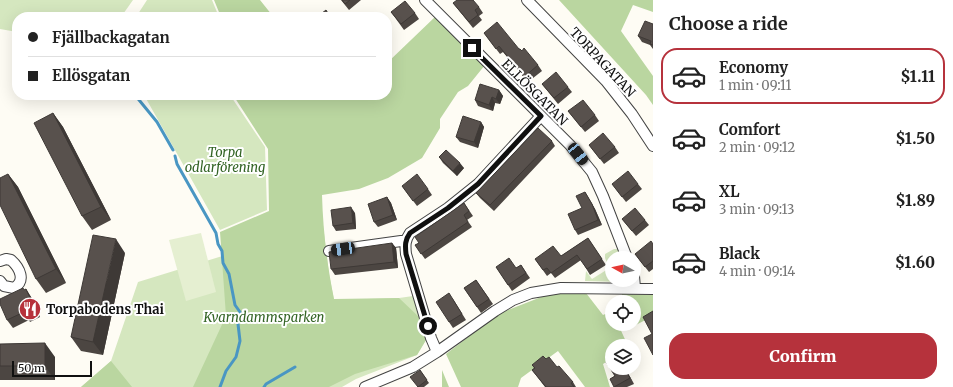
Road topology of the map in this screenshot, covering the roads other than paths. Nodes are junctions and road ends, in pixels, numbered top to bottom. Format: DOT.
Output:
graph roads {
  1 [pos="425,0"];
  2 [pos="527,0"];
  3 [pos="541,116"];
  4 [pos="653,146"];
  5 [pos="405,241"];
  6 [pos="329,251"];
  7 [pos="624,251"];
  8 [pos="0,261"];
  9 [pos="0,281"];
  10 [pos="635,288"];
  11 [pos="653,289"];
  12 [pos="438,352"];
  13 [pos="365,387"];
  1 -- 3 [label="street, ELLÖSGATAN"];
  2 -- 4 [label="street, TORPAGATAN"];
  3 -- 5 [label="street"];
  3 -- 7 [label="street, ELLÖSGATAN"];
  5 -- 6 [label="street"];
  5 -- 12 [label="street"];
  8 -- 9 [label="street"];
  10 -- 11 [label="street"];
  10 -- 12 [label="street"];
  12 -- 13 [label="street"];
}
